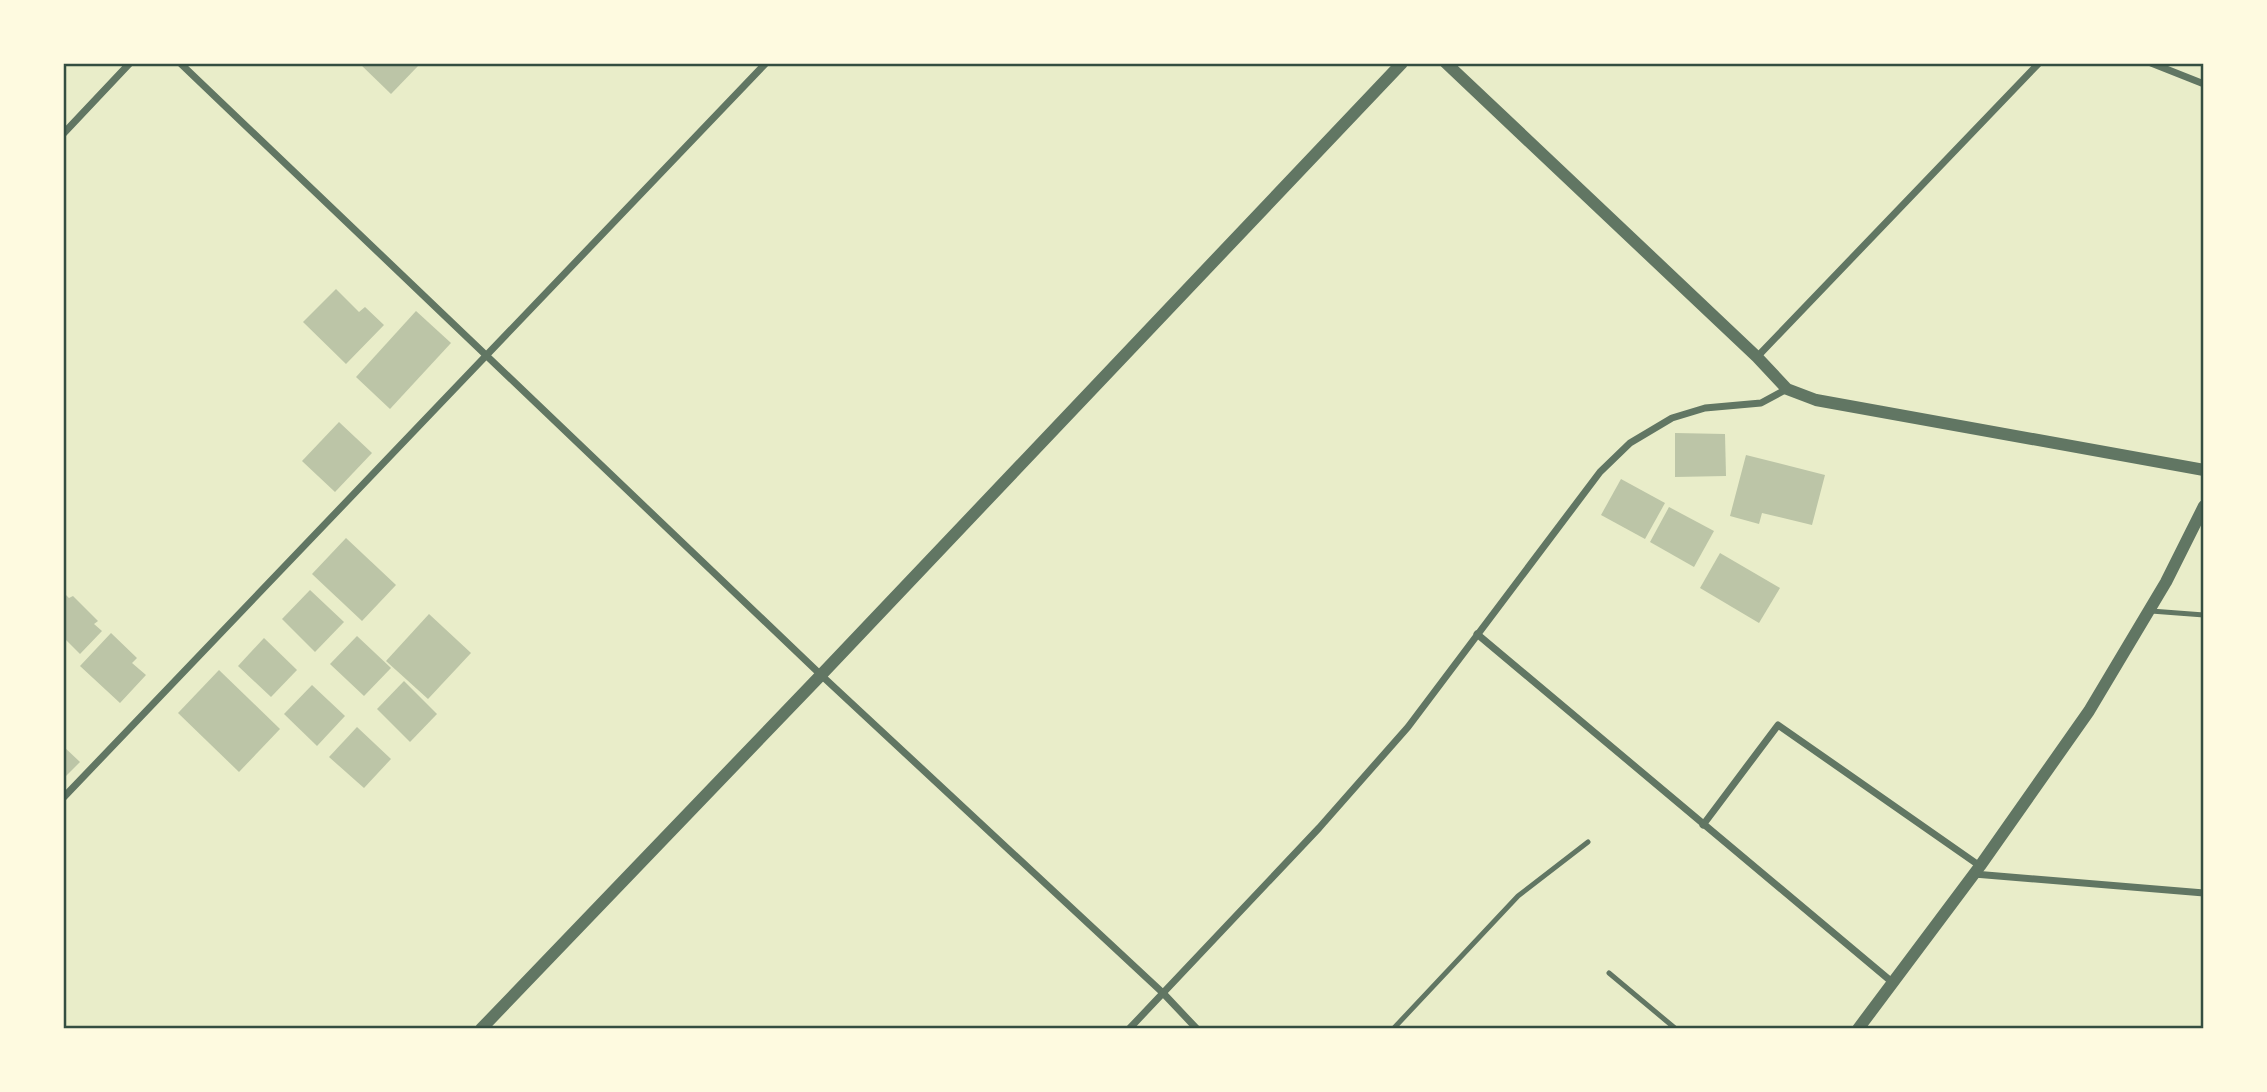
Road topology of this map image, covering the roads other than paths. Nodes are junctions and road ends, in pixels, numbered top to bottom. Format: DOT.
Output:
graph roads {
  1 [pos="130,63"];
  2 [pos="180,63"];
  3 [pos="766,63"];
  4 [pos="1402,63"];
  5 [pos="1446,63"];
  6 [pos="2039,63"];
  7 [pos="2151,63"];
  8 [pos="2204,84"];
  9 [pos="63,134"];
  10 [pos="488,355"];
  11 [pos="1757,356"];
  12 [pos="1787,389"];
  13 [pos="2204,470"];
  14 [pos="2204,506"];
  15 [pos="2148,611"];
  16 [pos="2204,615"];
  17 [pos="1477,634"];
  18 [pos="821,676"];
  19 [pos="63,797"];
  20 [pos="1703,825"];
  21 [pos="1588,842"];
  22 [pos="1977,870"];
  23 [pos="2204,893"];
  24 [pos="1609,973"];
  25 [pos="1892,982"];
  26 [pos="1163,993"];
  27 [pos="481,1029"];
  28 [pos="1129,1029"];
  29 [pos="1197,1029"];
  30 [pos="1393,1029"];
  31 [pos="1676,1029"];
  32 [pos="1858,1029"];
  1 -- 9 [label="street"];
  2 -- 10 [label="street"];
  3 -- 10 [label="street"];
  4 -- 18 [label="street"];
  5 -- 11 [label="street"];
  6 -- 11 [label="street"];
  7 -- 8 [label="street"];
  10 -- 18 [label="street"];
  10 -- 19 [label="street"];
  11 -- 12 [label="street"];
  12 -- 13 [label="street"];
  12 -- 17 [label="street"];
  14 -- 15 [label="street"];
  15 -- 16 [label="lane"];
  15 -- 22 [label="street"];
  17 -- 20 [label="street"];
  17 -- 26 [label="street"];
  18 -- 26 [label="street"];
  18 -- 27 [label="street"];
  20 -- 22 [label="street"];
  20 -- 25 [label="street"];
  21 -- 30 [label="lane"];
  22 -- 23 [label="street"];
  22 -- 25 [label="street"];
  24 -- 31 [label="lane"];
  25 -- 32 [label="street"];
  26 -- 28 [label="street"];
  26 -- 29 [label="street"];
}
